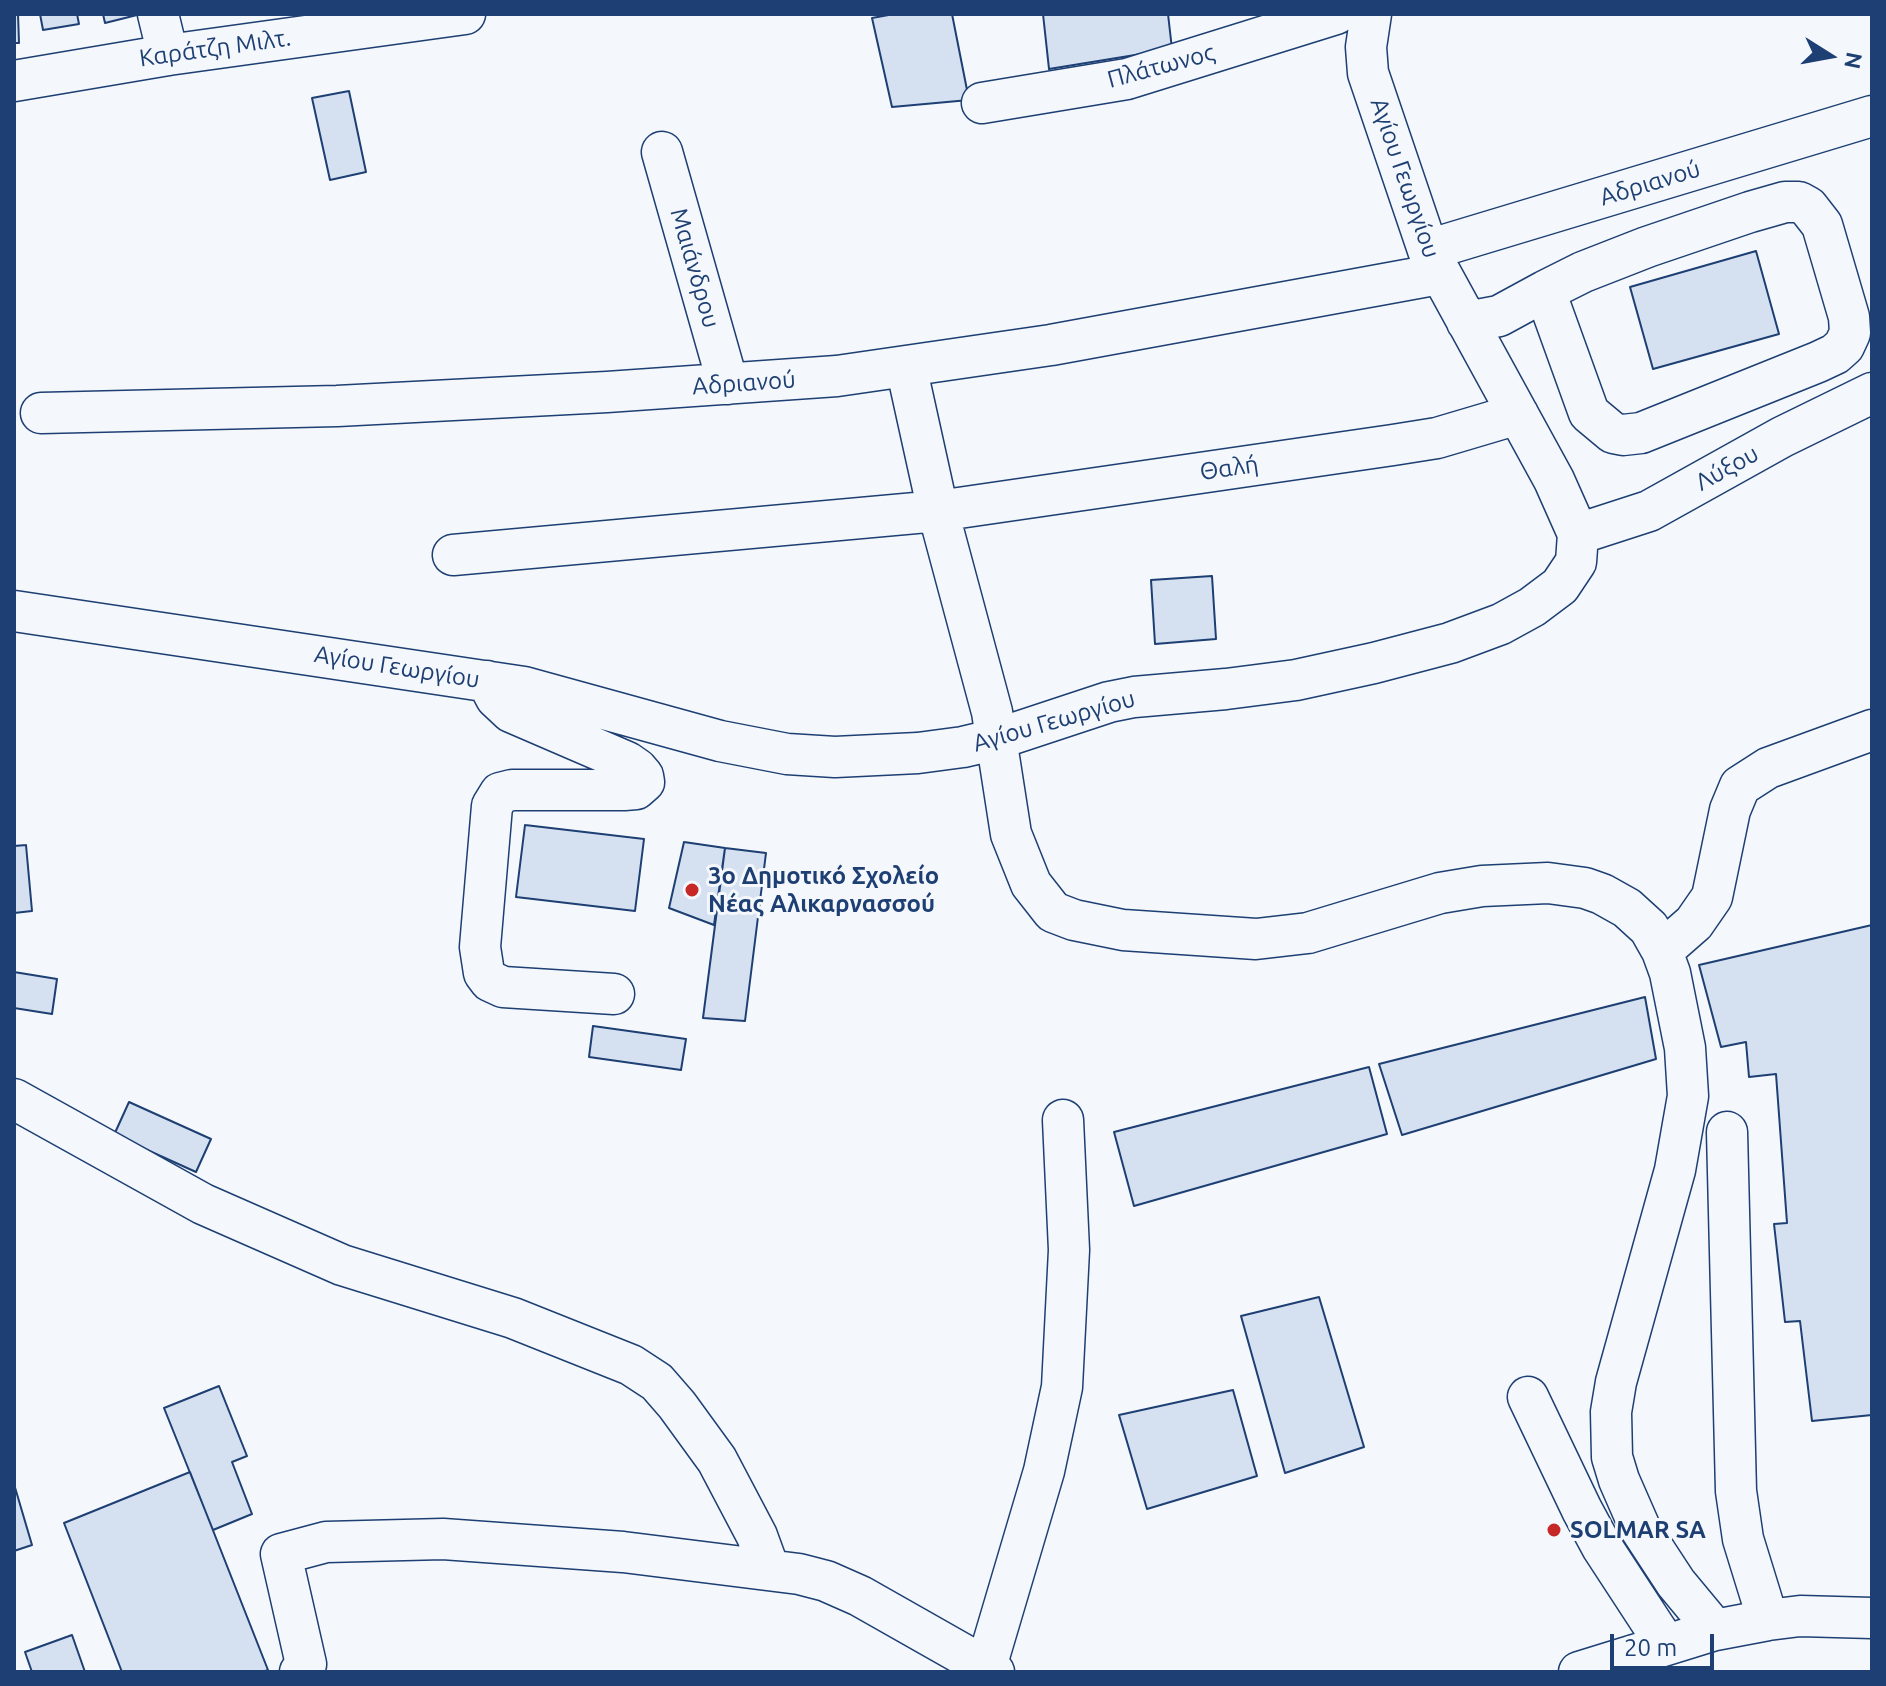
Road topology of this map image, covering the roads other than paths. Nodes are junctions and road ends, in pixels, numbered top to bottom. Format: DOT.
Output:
graph roads {
  1 [pos="158,14"];
  2 [pos="465,14"];
  3 [pos="1336,14"];
  4 [pos="1371,14"];
  5 [pos="377,20"];
  6 [pos="168,55"];
  7 [pos="14,81"];
  8 [pos="982,103"];
  9 [pos="1872,116"];
  10 [pos="662,152"];
  11 [pos="1434,262"];
  12 [pos="1545,291"];
  13 [pos="1467,322"];
  14 [pos="906,366"];
  15 [pos="728,384"];
  16 [pos="1872,393"];
  17 [pos="41,413"];
  18 [pos="1518,414"];
  19 [pos="938,511"];
  20 [pos="1578,534"];
  21 [pos="453,555"];
  22 [pos="14,611"];
  23 [pos="487,681"];
  24 [pos="1872,730"];
  25 [pos="997,739"];
  26 [pos="1662,951"];
  27 [pos="614,994"];
  28 [pos="14,1099"];
  29 [pos="1063,1120"];
  30 [pos="1727,1132"];
  31 [pos="1528,1397"];
  32 [pos="769,1569"];
  33 [pos="1872,1618"];
  34 [pos="1768,1620"];
  35 [pos="1715,1630"];
  36 [pos="1666,1645"];
  37 [pos="990,1669"];
  38 [pos="300,1672"];
  39 [pos="1579,1672"];
  1 -- 6 [label="street"];
  2 -- 5 [label="street, Καράτζη Μιλτ."];
  3 -- 8 [label="street, Πλάτωνος"];
  4 -- 11 [label="street, Αγίου Γεωργίου"];
  5 -- 6 [label="street, Καράτζη Μιλτ."];
  6 -- 7 [label="street, Καράτζη Μιλτ."];
  9 -- 11 [label="street, Αδριανού"];
  10 -- 15 [label="street, Μαιάνδρου"];
  11 -- 13 [label="street, Αγίου Γεωργίου"];
  11 -- 14 [label="street, Αδριανού"];
  12 -- 12 [label="street"];
  12 -- 13 [label="street"];
  13 -- 18 [label="street, Αγίου Γεωργίου"];
  14 -- 15 [label="street, Αδριανού"];
  14 -- 19 [label="street"];
  15 -- 17 [label="street, Αδριανού"];
  16 -- 20 [label="street, Λύξου"];
  18 -- 19 [label="street, Θαλή"];
  18 -- 20 [label="street, Αγίου Γεωργίου"];
  19 -- 21 [label="street, Θαλή"];
  19 -- 25 [label="street"];
  20 -- 25 [label="street, Αγίου Γεωργίου"];
  22 -- 23 [label="street, Αγίου Γεωργίου"];
  23 -- 25 [label="street, Αγίου Γεωργίου"];
  23 -- 27 [label="street"];
  24 -- 26 [label="street"];
  25 -- 26 [label="street"];
  26 -- 35 [label="street"];
  28 -- 32 [label="street"];
  29 -- 37 [label="street"];
  30 -- 34 [label="street"];
  31 -- 36 [label="street"];
  32 -- 37 [label="street"];
  32 -- 38 [label="street"];
  33 -- 34 [label="street"];
  34 -- 35 [label="street"];
  35 -- 36 [label="street"];
  36 -- 39 [label="street"];
}
